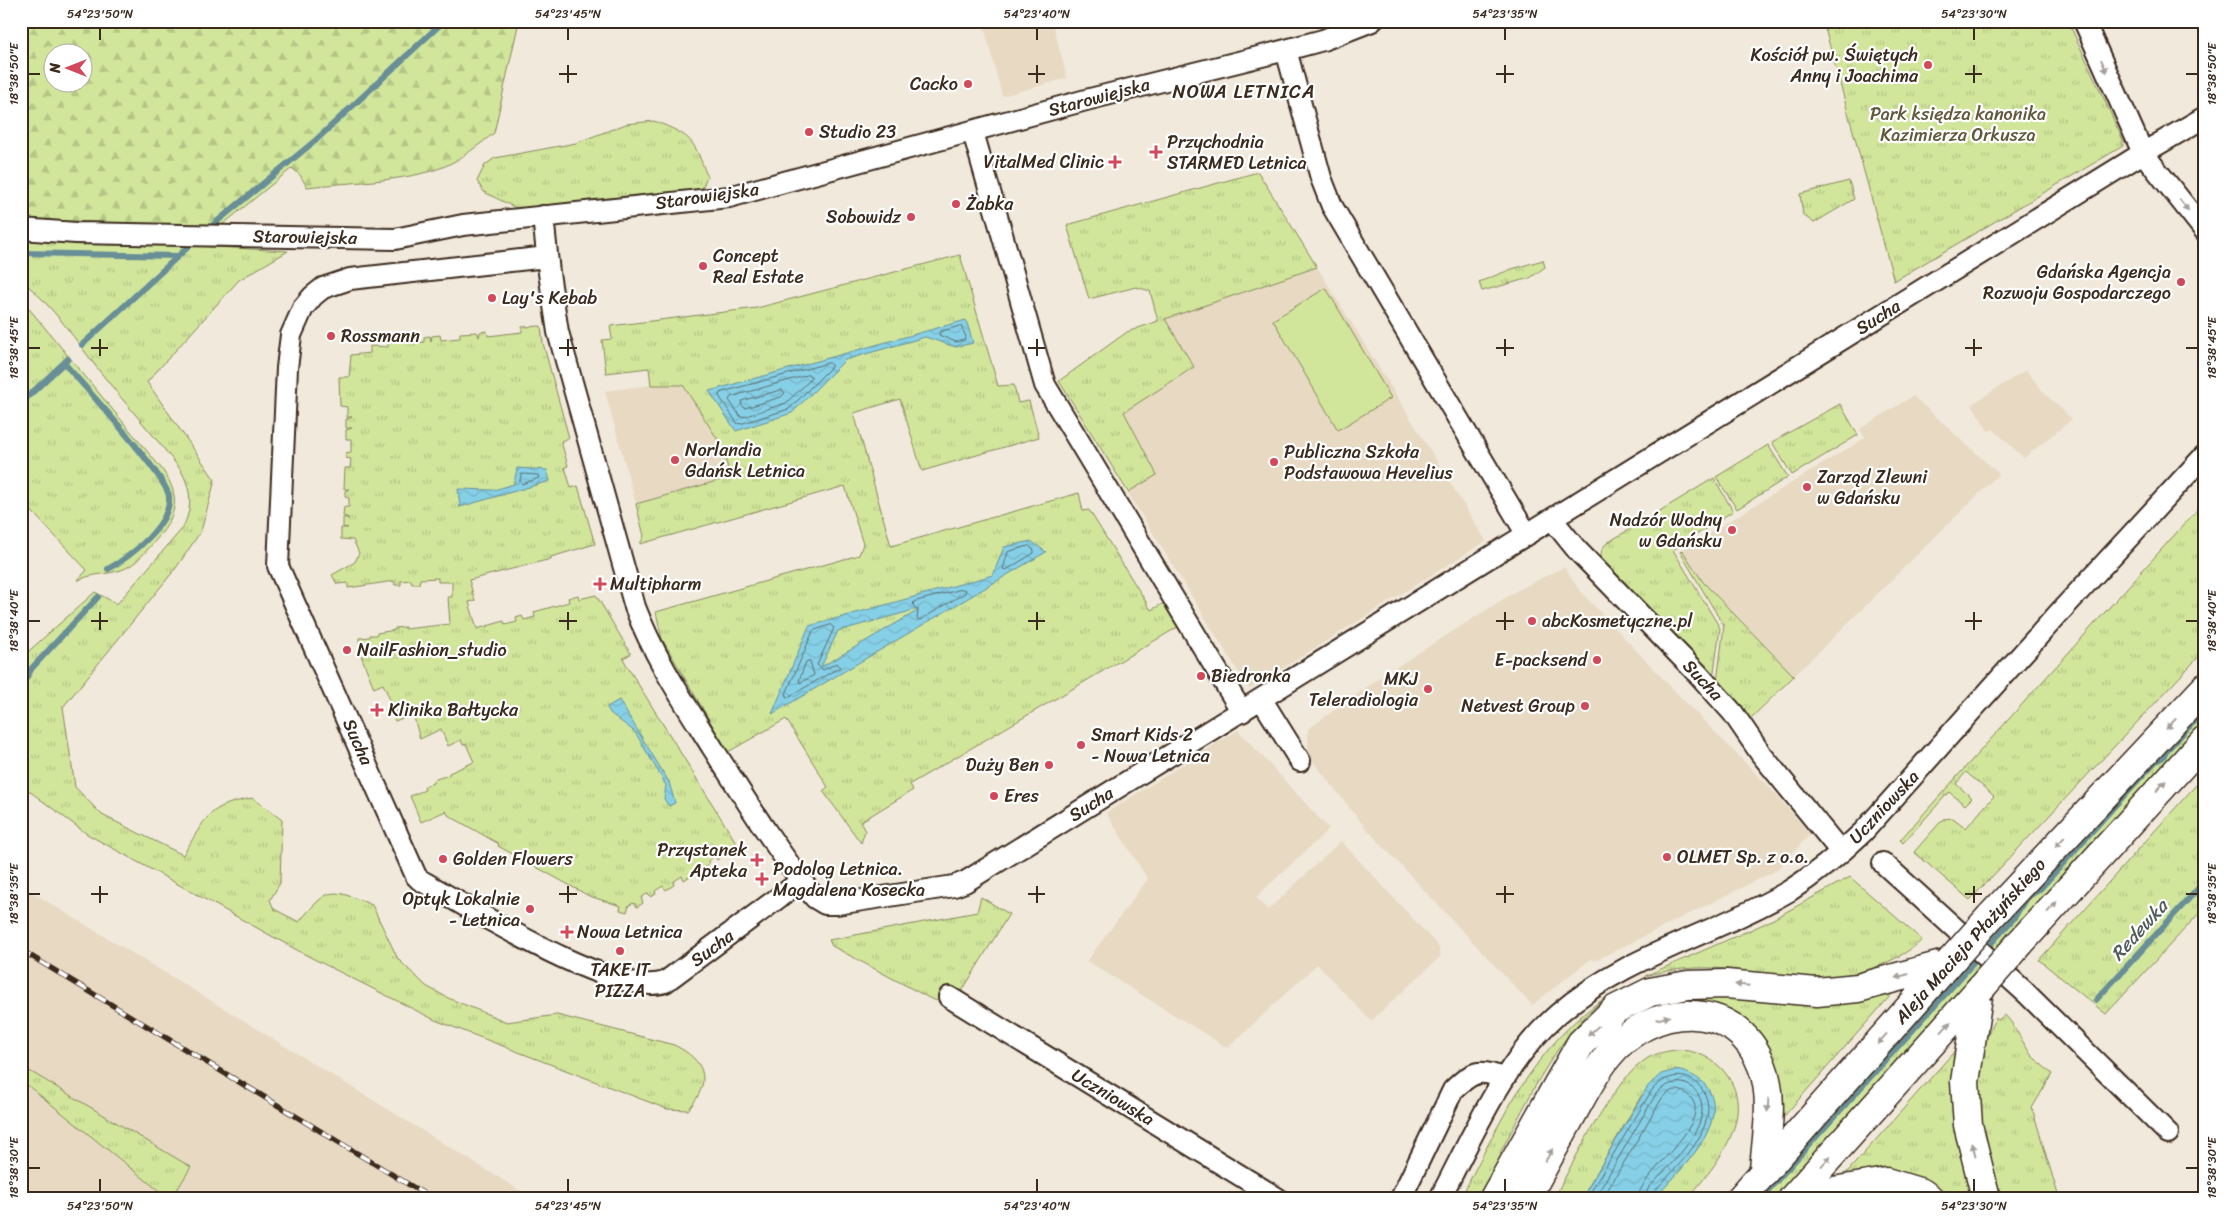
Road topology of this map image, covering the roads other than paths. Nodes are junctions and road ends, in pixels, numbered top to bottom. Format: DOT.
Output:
graph roads {
  1 [pos="1372,21"];
  2 [pos="2084,21"];
  3 [pos="1286,50"];
  4 [pos="2205,116"];
  5 [pos="973,132"];
  6 [pos="2143,153"];
  7 [pos="543,216"];
  8 [pos="21,229"];
  9 [pos="2205,231"];
  10 [pos="547,257"];
  11 [pos="2205,454"];
  12 [pos="1552,519"];
  13 [pos="1527,535"];
  14 [pos="2205,688"];
  15 [pos="1262,700"];
  16 [pos="1242,712"];
  17 [pos="2205,740"];
  18 [pos="1300,761"];
  19 [pos="1841,852"];
  20 [pos="1883,863"];
  21 [pos="801,881"];
  22 [pos="1949,963"];
  23 [pos="1979,990"];
  24 [pos="949,997"];
  25 [pos="1503,1079"];
  26 [pos="2168,1133"];
  27 [pos="1764,1171"];
  28 [pos="1278,1198"];
  29 [pos="1402,1198"];
  30 [pos="1440,1198"];
  31 [pos="1494,1198"];
  32 [pos="1526,1198"];
  33 [pos="1740,1198"];
  34 [pos="1793,1198"];
  35 [pos="1929,1198"];
  36 [pos="1986,1198"];
  1 -- 3 [label="street, Starowiejska"];
  2 -- 6 [label="street, one-way"];
  3 -- 5 [label="street, Starowiejska"];
  3 -- 13 [label="street"];
  4 -- 6 [label="street, Sucha"];
  5 -- 7 [label="street, Starowiejska"];
  5 -- 16 [label="street"];
  6 -- 9 [label="street, one-way"];
  6 -- 12 [label="street, Sucha"];
  7 -- 8 [label="street, Starowiejska"];
  7 -- 10 [label="street"];
  10 -- 21 [label="street"];
  10 -- 21 [label="street, Sucha"];
  11 -- 19 [label="street, Uczniowska"];
  12 -- 13 [label="street, Sucha"];
  12 -- 19 [label="street, Sucha"];
  13 -- 15 [label="street, Sucha"];
  14 -- 22 [label="main road, Aleja Macieja Płażyńskiego, one-way, bridge"];
  15 -- 16 [label="street, Sucha"];
  15 -- 18 [label="street"];
  16 -- 21 [label="street, Sucha"];
  23 -- 17 [label="main road, one-way, bridge"];
  19 -- 25 [label="street, Uczniowska"];
  20 -- 26 [label="street"];
  22 -- 27 [label="main road, Aleja Macieja Płażyńskiego, one-way"];
  22 -- 31 [label="main road, one-way"];
  34 -- 23 [label="main road, one-way"];
  36 -- 23 [label="main road, one-way"];
  24 -- 28 [label="street, Uczniowska"];
  25 -- 29 [label="street"];
  25 -- 30 [label="street, Uczniowska"];
  32 -- 27 [label="main road, one-way"];
  27 -- 33 [label="main road, Aleja Macieja Płażyńskiego"];
  34 -- 35 [label="main road"];
}
